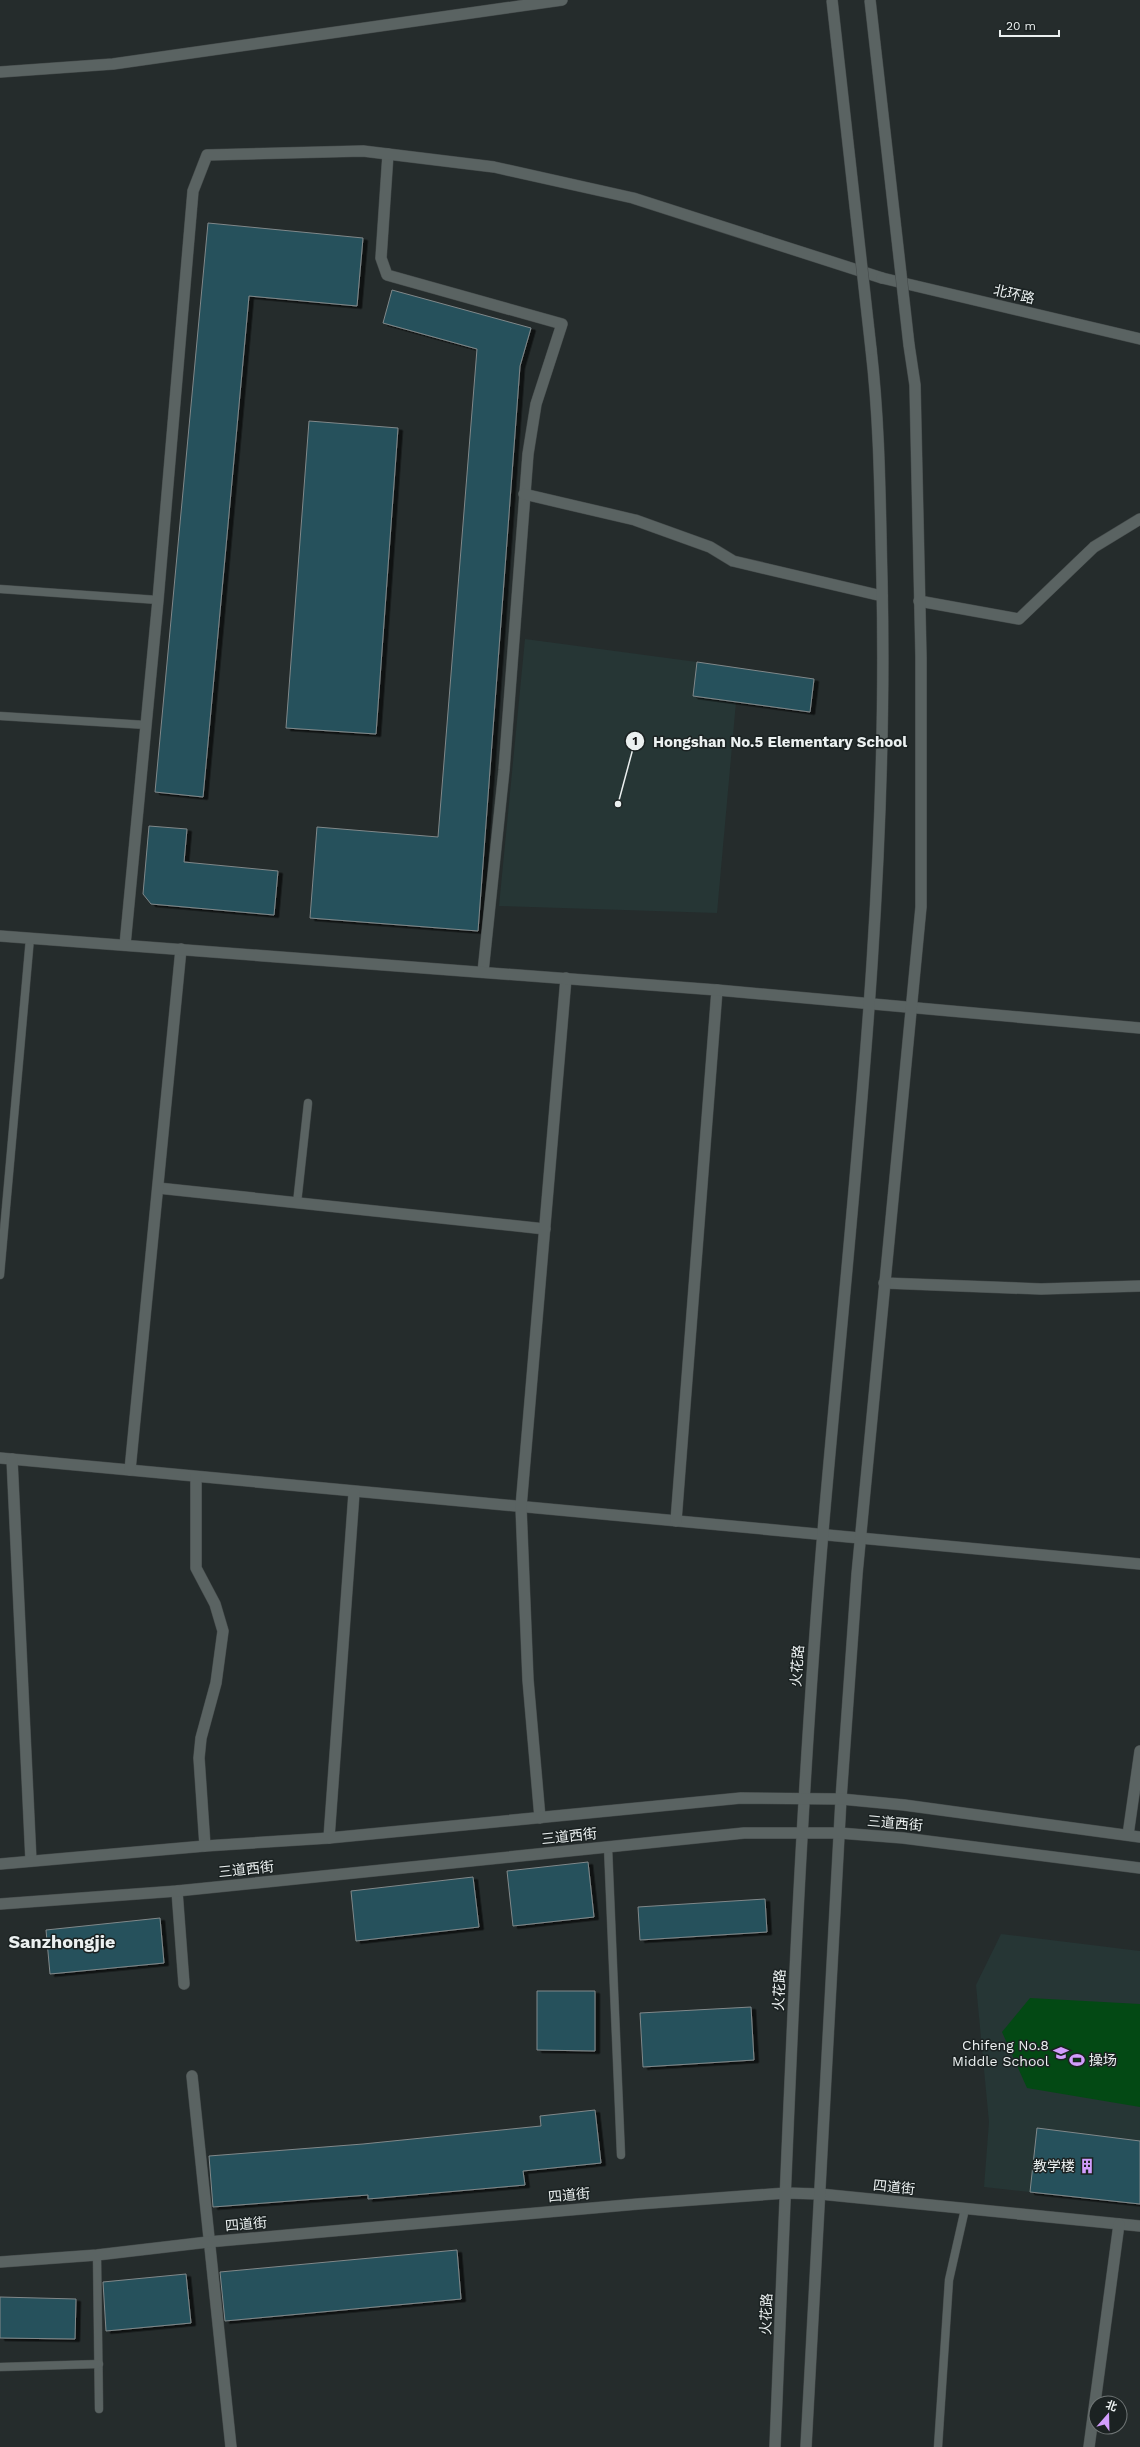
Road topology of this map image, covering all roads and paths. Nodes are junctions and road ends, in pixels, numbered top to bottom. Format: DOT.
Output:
graph roads {
  1 [pos="562,0"];
  2 [pos="832,0"];
  3 [pos="870,0"];
  4 [pos="0,72"];
  5 [pos="388,154"];
  6 [pos="1140,339"];
  7 [pos="524,494"];
  8 [pos="1140,519"];
  9 [pos="0,589"];
  10 [pos="882,596"];
  11 [pos="158,600"];
  12 [pos="920,601"];
  13 [pos="0,716"];
  14 [pos="146,725"];
  15 [pos="0,936"];
  16 [pos="30,938"];
  17 [pos="125,945"];
  18 [pos="181,949"];
  19 [pos="483,972"];
  20 [pos="566,978"];
  21 [pos="717,990"];
  22 [pos="870,1002"];
  23 [pos="912,1007"];
  24 [pos="1140,1028"];
  25 [pos="308,1103"];
  26 [pos="158,1188"];
  27 [pos="298,1203"];
  28 [pos="545,1229"];
  29 [pos="0,1275"];
  30 [pos="884,1283"];
  31 [pos="1140,1286"];
  32 [pos="0,1458"];
  33 [pos="12,1459"];
  34 [pos="130,1470"];
  35 [pos="196,1477"];
  36 [pos="354,1493"];
  37 [pos="521,1507"];
  38 [pos="676,1521"];
  39 [pos="823,1535"];
  40 [pos="860,1538"];
  41 [pos="1140,1564"];
  42 [pos="1140,1751"];
  43 [pos="804,1798"];
  44 [pos="841,1799"];
  45 [pos="540,1818"];
  46 [pos="802,1832"];
  47 [pos="840,1833"];
  48 [pos="1128,1835"];
  49 [pos="1140,1837"];
  50 [pos="329,1838"];
  51 [pos="205,1846"];
  52 [pos="608,1847"];
  53 [pos="30,1861"];
  54 [pos="0,1864"];
  55 [pos="1140,1868"];
  56 [pos="177,1892"];
  57 [pos="0,1904"];
  58 [pos="184,1984"];
  59 [pos="192,2076"];
  60 [pos="621,2155"];
  61 [pos="786,2193"];
  62 [pos="820,2194"];
  63 [pos="965,2209"];
  64 [pos="1119,2224"];
  65 [pos="1140,2226"];
  66 [pos="208,2242"];
  67 [pos="97,2255"];
  68 [pos="0,2262"];
  69 [pos="99,2364"];
  70 [pos="0,2367"];
  71 [pos="100,2409"];
  72 [pos="231,2447"];
  73 [pos="775,2447"];
  74 [pos="806,2447"];
  75 [pos="938,2447"];
  76 [pos="1089,2447"];
  1 -- 4 [label="street"];
  2 -- 10 [label="street, 火花路, bridge"];
  3 -- 12 [label="street, bridge"];
  5 -- 6 [label="street, 北环路"];
  5 -- 7 [label="street"];
  5 -- 11 [label="street, 北环路"];
  7 -- 10 [label="street"];
  7 -- 19 [label="street"];
  8 -- 12 [label="street"];
  9 -- 11 [label="lane"];
  10 -- 22 [label="street, 火花路"];
  11 -- 14 [label="street"];
  12 -- 23 [label="street"];
  13 -- 14 [label="lane"];
  14 -- 17 [label="street"];
  15 -- 16 [label="street"];
  16 -- 17 [label="street"];
  16 -- 29 [label="lane"];
  17 -- 18 [label="street"];
  18 -- 19 [label="street"];
  18 -- 26 [label="street"];
  19 -- 20 [label="street"];
  20 -- 21 [label="street"];
  20 -- 28 [label="street"];
  21 -- 22 [label="street"];
  21 -- 38 [label="street"];
  22 -- 23 [label="street"];
  22 -- 39 [label="street, 火花路"];
  23 -- 24 [label="street"];
  23 -- 30 [label="street"];
  25 -- 27 [label="lane"];
  26 -- 27 [label="street"];
  26 -- 34 [label="street"];
  27 -- 28 [label="street"];
  28 -- 37 [label="street"];
  30 -- 31 [label="street"];
  30 -- 40 [label="street"];
  32 -- 33 [label="street"];
  33 -- 34 [label="street"];
  33 -- 53 [label="street"];
  34 -- 35 [label="street"];
  35 -- 36 [label="street"];
  35 -- 51 [label="street"];
  36 -- 37 [label="street"];
  36 -- 50 [label="street"];
  37 -- 38 [label="street"];
  37 -- 45 [label="street"];
  38 -- 39 [label="street"];
  39 -- 40 [label="street"];
  39 -- 43 [label="street, 火花路"];
  40 -- 41 [label="street"];
  40 -- 44 [label="street"];
  42 -- 48 [label="street"];
  43 -- 44 [label="street"];
  43 -- 45 [label="street"];
  43 -- 46 [label="street, 火花路"];
  44 -- 47 [label="street"];
  44 -- 48 [label="street"];
  45 -- 50 [label="street"];
  46 -- 47 [label="street, 三道西街"];
  46 -- 52 [label="street, 三道西街"];
  46 -- 61 [label="street, 火花路"];
  47 -- 55 [label="street, 三道西街"];
  47 -- 62 [label="street"];
  48 -- 49 [label="street"];
  50 -- 51 [label="street"];
  51 -- 53 [label="street"];
  52 -- 56 [label="street, 三道西街"];
  52 -- 60 [label="lane"];
  53 -- 54 [label="street"];
  56 -- 57 [label="street, 三道西街"];
  56 -- 58 [label="street"];
  59 -- 66 [label="street"];
  61 -- 62 [label="street, 四道街"];
  61 -- 66 [label="street, 四道街"];
  61 -- 73 [label="street, 火花路"];
  62 -- 63 [label="street, 四道街"];
  62 -- 74 [label="street"];
  63 -- 64 [label="street, 四道街"];
  63 -- 75 [label="lane"];
  64 -- 65 [label="street, 四道街"];
  64 -- 76 [label="street"];
  66 -- 67 [label="street, 四道街"];
  66 -- 72 [label="street"];
  67 -- 68 [label="street, 四道街"];
  67 -- 69 [label="lane"];
  69 -- 70 [label="lane"];
  69 -- 71 [label="lane"];
}
